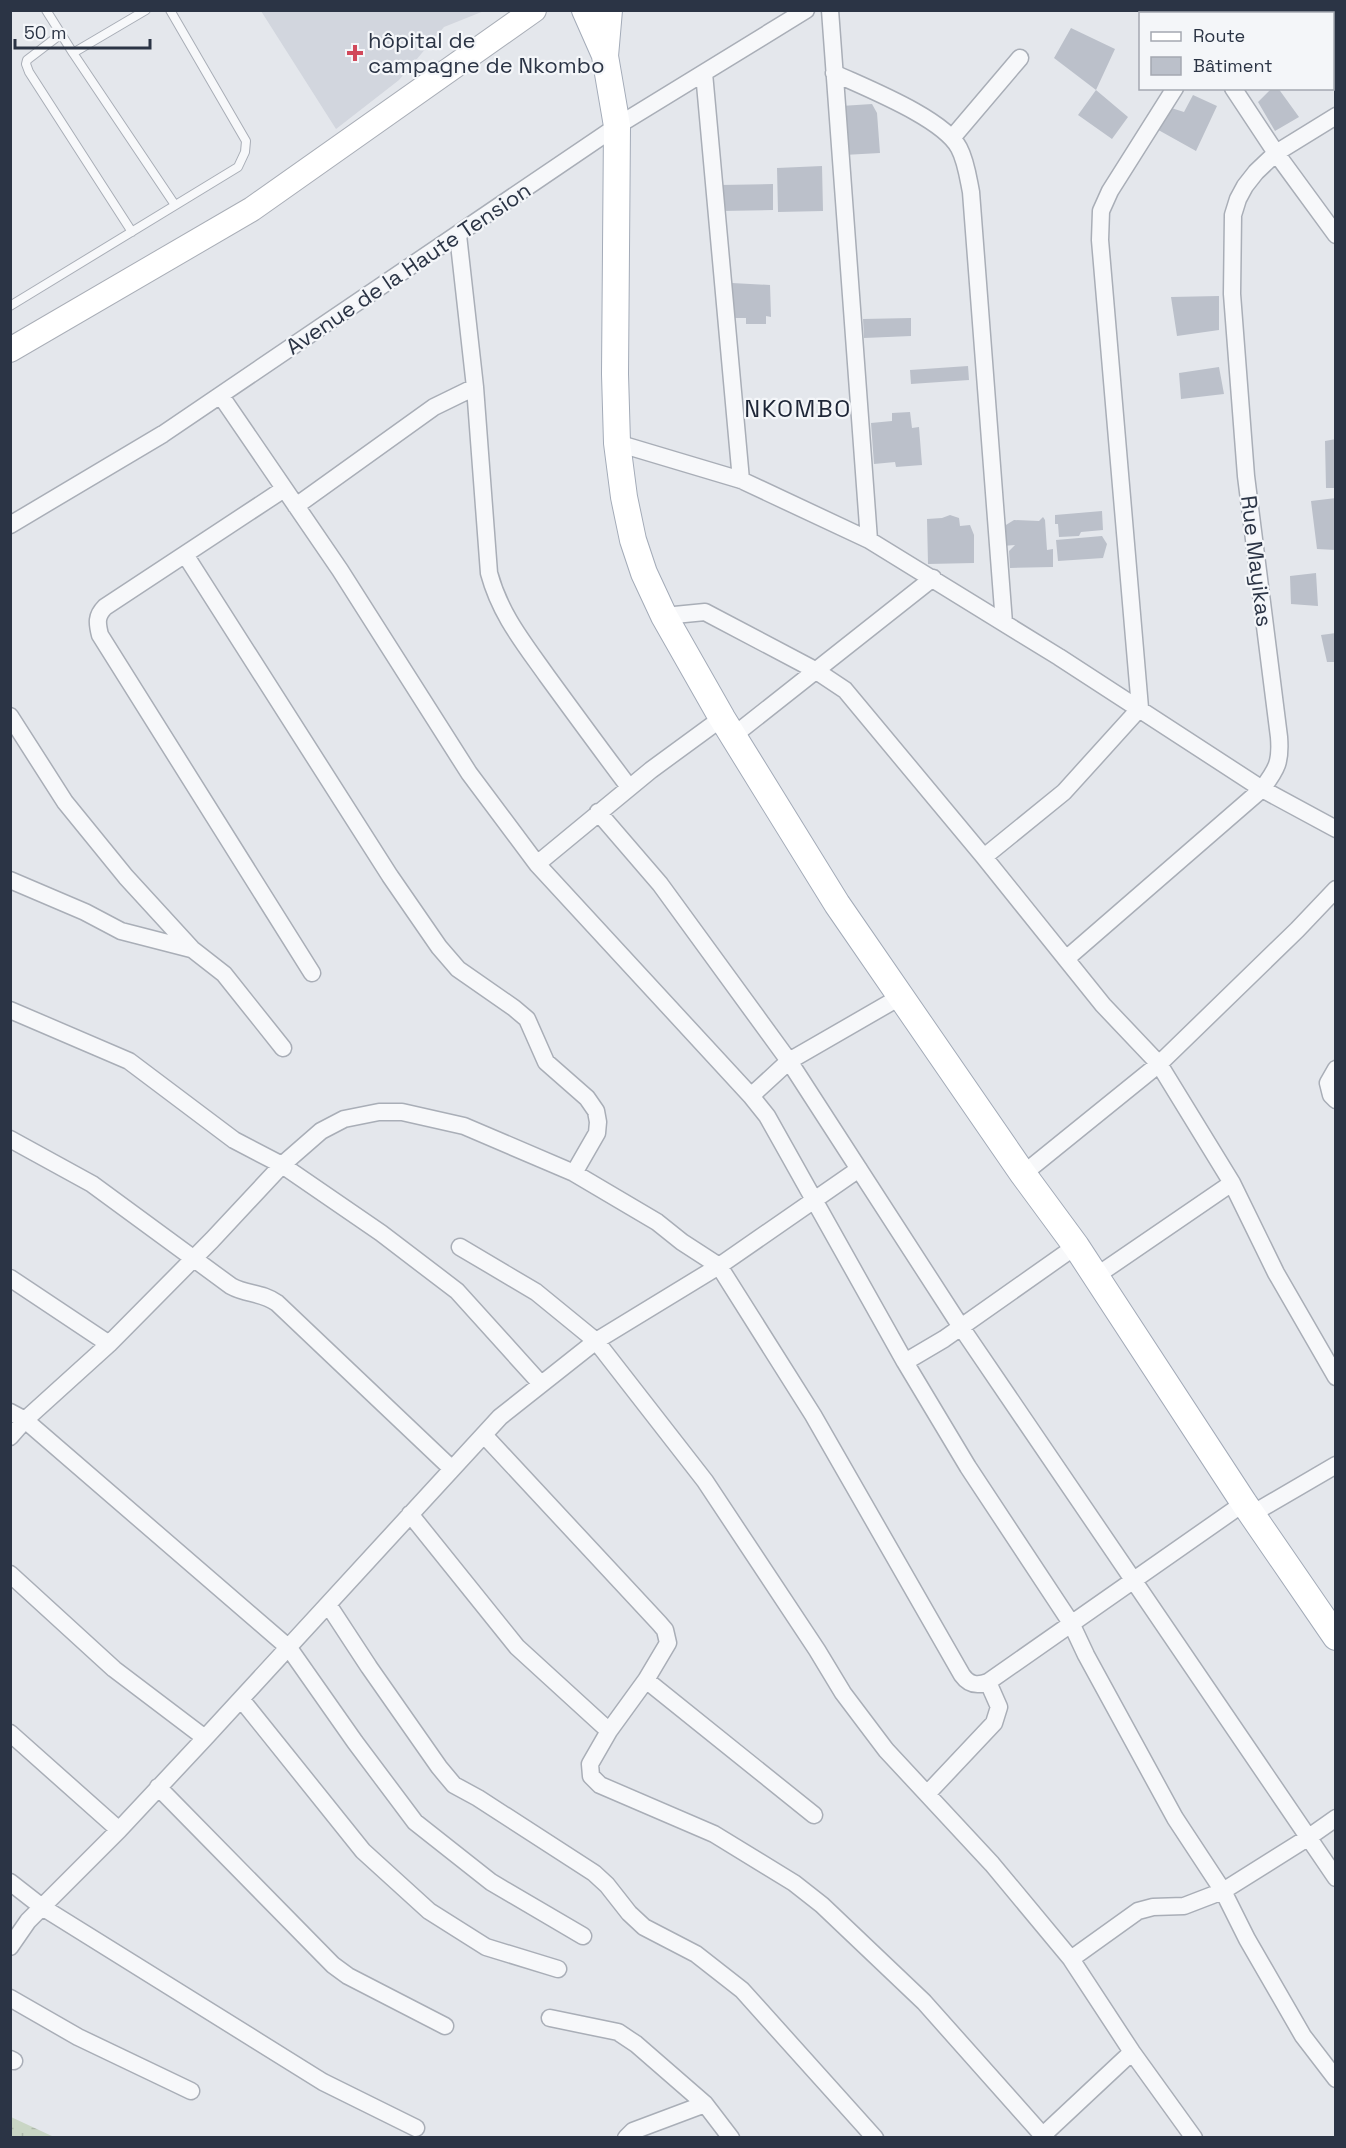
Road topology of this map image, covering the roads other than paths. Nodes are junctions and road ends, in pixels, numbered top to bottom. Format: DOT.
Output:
graph roads {
  1 [pos="46,10"];
  2 [pos="146,10"];
  3 [pos="170,10"];
  4 [pos="534,10"];
  5 [pos="806,10"];
  6 [pos="830,10"];
  7 [pos="588,12"];
  8 [pos="61,34"];
  9 [pos="74,53"];
  10 [pos="1020,58"];
  11 [pos="704,73"];
  12 [pos="834,73"];
  13 [pos="1174,90"];
  14 [pos="1234,90"];
  15 [pos="1335,116"];
  16 [pos="617,126"];
  17 [pos="952,138"];
  18 [pos="1276,153"];
  19 [pos="175,206"];
  20 [pos="132,232"];
  21 [pos="458,235"];
  22 [pos="1335,235"];
  23 [pos="10,306"];
  24 [pos="10,350"];
  25 [pos="476,387"];
  26 [pos="221,396"];
  27 [pos="617,443"];
  28 [pos="741,480"];
  29 [pos="284,489"];
  30 [pos="296,506"];
  31 [pos="10,525"];
  32 [pos="869,540"];
  33 [pos="186,556"];
  34 [pos="933,578"];
  35 [pos="664,616"];
  36 [pos="1004,623"];
  37 [pos="815,670"];
  38 [pos="1140,708"];
  39 [pos="10,716"];
  40 [pos="728,727"];
  41 [pos="629,787"];
  42 [pos="1262,789"];
  43 [pos="598,812"];
  44 [pos="1335,830"];
  45 [pos="984,857"];
  46 [pos="537,864"];
  47 [pos="10,880"];
  48 [pos="1335,889"];
  49 [pos="192,949"];
  50 [pos="1066,959"];
  51 [pos="312,973"];
  52 [pos="900,997"];
  53 [pos="10,1010"];
  54 [pos="283,1048"];
  55 [pos="789,1061"];
  56 [pos="1159,1064"];
  57 [pos="1335,1069"];
  58 [pos="751,1096"];
  59 [pos="1335,1100"];
  60 [pos="10,1139"];
  61 [pos="282,1165"];
  62 [pos="859,1169"];
  63 [pos="574,1173"];
  64 [pos="1023,1174"];
  65 [pos="1232,1183"];
  66 [pos="814,1201"];
  67 [pos="1076,1245"];
  68 [pos="460,1247"];
  69 [pos="195,1257"];
  70 [pos="719,1266"];
  71 [pos="1096,1276"];
  72 [pos="10,1278"];
  73 [pos="961,1327"];
  74 [pos="596,1341"];
  75 [pos="110,1344"];
  76 [pos="905,1362"];
  77 [pos="1335,1377"];
  78 [pos="542,1384"];
  79 [pos="18,1416"];
  80 [pos="484,1435"];
  81 [pos="10,1437"];
  82 [pos="1335,1465"];
  83 [pos="452,1469"];
  84 [pos="1248,1508"];
  85 [pos="410,1514"];
  86 [pos="10,1574"];
  87 [pos="1135,1581"];
  88 [pos="329,1606"];
  89 [pos="1071,1623"];
  90 [pos="1335,1637"];
  91 [pos="289,1648"];
  92 [pos="646,1680"];
  93 [pos="988,1682"];
  94 [pos="241,1699"];
  95 [pos="609,1731"];
  96 [pos="10,1732"];
  97 [pos="206,1738"];
  98 [pos="158,1787"];
  99 [pos="928,1793"];
  100 [pos="814,1815"];
  101 [pos="1335,1818"];
  102 [pos="119,1830"];
  103 [pos="1309,1837"];
  104 [pos="1335,1878"];
  105 [pos="10,1882"];
  106 [pos="1223,1891"];
  107 [pos="42,1907"];
  108 [pos="583,1936"];
  109 [pos="10,1947"];
  110 [pos="1071,1959"];
  111 [pos="558,1969"];
  112 [pos="10,1998"];
  113 [pos="550,2018"];
  114 [pos="445,2026"];
  115 [pos="1132,2052"];
  116 [pos="1335,2079"];
  117 [pos="191,2091"];
  118 [pos="705,2104"];
  119 [pos="416,2128"];
  120 [pos="1042,2137"];
  121 [pos="626,2138"];
  122 [pos="731,2138"];
  123 [pos="875,2138"];
  124 [pos="1194,2138"];
  1 -- 8 [label="lane"];
  2 -- 9 [label="lane"];
  3 -- 19 [label="lane"];
  4 -- 24 [label="street"];
  5 -- 11 [label="street, Avenue de la Haute Tension"];
  6 -- 12 [label="street"];
  7 -- 16 [label="main road"];
  8 -- 9 [label="lane"];
  8 -- 20 [label="lane"];
  9 -- 19 [label="lane"];
  10 -- 17 [label="street"];
  11 -- 16 [label="street, Avenue de la Haute Tension"];
  11 -- 28 [label="street"];
  12 -- 17 [label="street"];
  12 -- 32 [label="street"];
  13 -- 38 [label="street"];
  14 -- 18 [label="street"];
  15 -- 18 [label="street, Rue Mayikas"];
  16 -- 21 [label="street, Avenue de la Haute Tension"];
  16 -- 27 [label="main road"];
  17 -- 36 [label="street"];
  18 -- 22 [label="street"];
  18 -- 42 [label="street, Rue Mayikas"];
  19 -- 20 [label="lane"];
  20 -- 23 [label="lane"];
  21 -- 25 [label="street"];
  21 -- 26 [label="street, Avenue de la Haute Tension"];
  25 -- 30 [label="street"];
  25 -- 41 [label="street"];
  26 -- 29 [label="street"];
  26 -- 31 [label="street, Avenue de la Haute Tension"];
  27 -- 28 [label="street"];
  27 -- 35 [label="main road"];
  28 -- 32 [label="street"];
  29 -- 30 [label="street"];
  29 -- 33 [label="street"];
  30 -- 46 [label="street"];
  32 -- 34 [label="street"];
  33 -- 51 [label="street"];
  33 -- 63 [label="street"];
  34 -- 36 [label="street"];
  34 -- 37 [label="street"];
  35 -- 37 [label="street"];
  35 -- 40 [label="main road"];
  36 -- 38 [label="street"];
  37 -- 40 [label="street"];
  37 -- 45 [label="street"];
  38 -- 42 [label="street"];
  38 -- 45 [label="street"];
  39 -- 49 [label="street"];
  40 -- 41 [label="street"];
  40 -- 52 [label="main road"];
  41 -- 43 [label="street"];
  42 -- 44 [label="street"];
  42 -- 50 [label="street, Rue Mayikas"];
  43 -- 46 [label="street"];
  43 -- 55 [label="street"];
  45 -- 50 [label="street"];
  46 -- 58 [label="street"];
  47 -- 49 [label="street"];
  48 -- 56 [label="street"];
  49 -- 54 [label="street"];
  50 -- 56 [label="street"];
  52 -- 55 [label="street"];
  52 -- 64 [label="main road"];
  53 -- 61 [label="street"];
  55 -- 58 [label="street"];
  55 -- 62 [label="street"];
  56 -- 64 [label="street"];
  56 -- 65 [label="street"];
  57 -- 59 [label="street"];
  58 -- 66 [label="street"];
  60 -- 69 [label="street"];
  61 -- 63 [label="street"];
  61 -- 69 [label="street"];
  61 -- 78 [label="street"];
  62 -- 66 [label="street"];
  62 -- 73 [label="street"];
  63 -- 70 [label="street"];
  64 -- 67 [label="main road"];
  65 -- 71 [label="street"];
  65 -- 77 [label="street"];
  66 -- 70 [label="street"];
  66 -- 76 [label="street"];
  67 -- 71 [label="main road"];
  67 -- 73 [label="street"];
  68 -- 74 [label="street"];
  69 -- 75 [label="street"];
  69 -- 83 [label="street"];
  70 -- 74 [label="street"];
  70 -- 93 [label="street"];
  71 -- 84 [label="main road"];
  72 -- 75 [label="street"];
  73 -- 76 [label="street"];
  73 -- 87 [label="street"];
  74 -- 78 [label="street"];
  74 -- 99 [label="street"];
  75 -- 79 [label="street"];
  76 -- 89 [label="street"];
  78 -- 80 [label="street"];
  79 -- 81 [label="street"];
  79 -- 91 [label="street"];
  80 -- 83 [label="street"];
  80 -- 92 [label="street"];
  82 -- 84 [label="street"];
  83 -- 85 [label="street"];
  84 -- 87 [label="street"];
  84 -- 90 [label="main road"];
  85 -- 88 [label="street"];
  85 -- 95 [label="street"];
  86 -- 97 [label="street"];
  87 -- 89 [label="street"];
  87 -- 103 [label="street"];
  88 -- 91 [label="street"];
  88 -- 123 [label="street"];
  89 -- 93 [label="street"];
  89 -- 106 [label="street"];
  91 -- 94 [label="street"];
  91 -- 108 [label="street"];
  92 -- 95 [label="street"];
  92 -- 100 [label="street"];
  93 -- 99 [label="street"];
  94 -- 97 [label="street"];
  94 -- 111 [label="street"];
  95 -- 120 [label="street"];
  96 -- 102 [label="street"];
  97 -- 98 [label="street"];
  98 -- 102 [label="street"];
  98 -- 114 [label="street"];
  99 -- 110 [label="street"];
  101 -- 103 [label="street"];
  102 -- 107 [label="street"];
  103 -- 104 [label="street"];
  103 -- 106 [label="street"];
  105 -- 107 [label="street"];
  106 -- 110 [label="street"];
  106 -- 116 [label="street"];
  107 -- 109 [label="street"];
  107 -- 119 [label="street"];
  110 -- 115 [label="street"];
  112 -- 117 [label="street"];
  113 -- 118 [label="street"];
  115 -- 120 [label="street"];
  115 -- 124 [label="street"];
  118 -- 121 [label="street"];
  118 -- 122 [label="street"];
}
